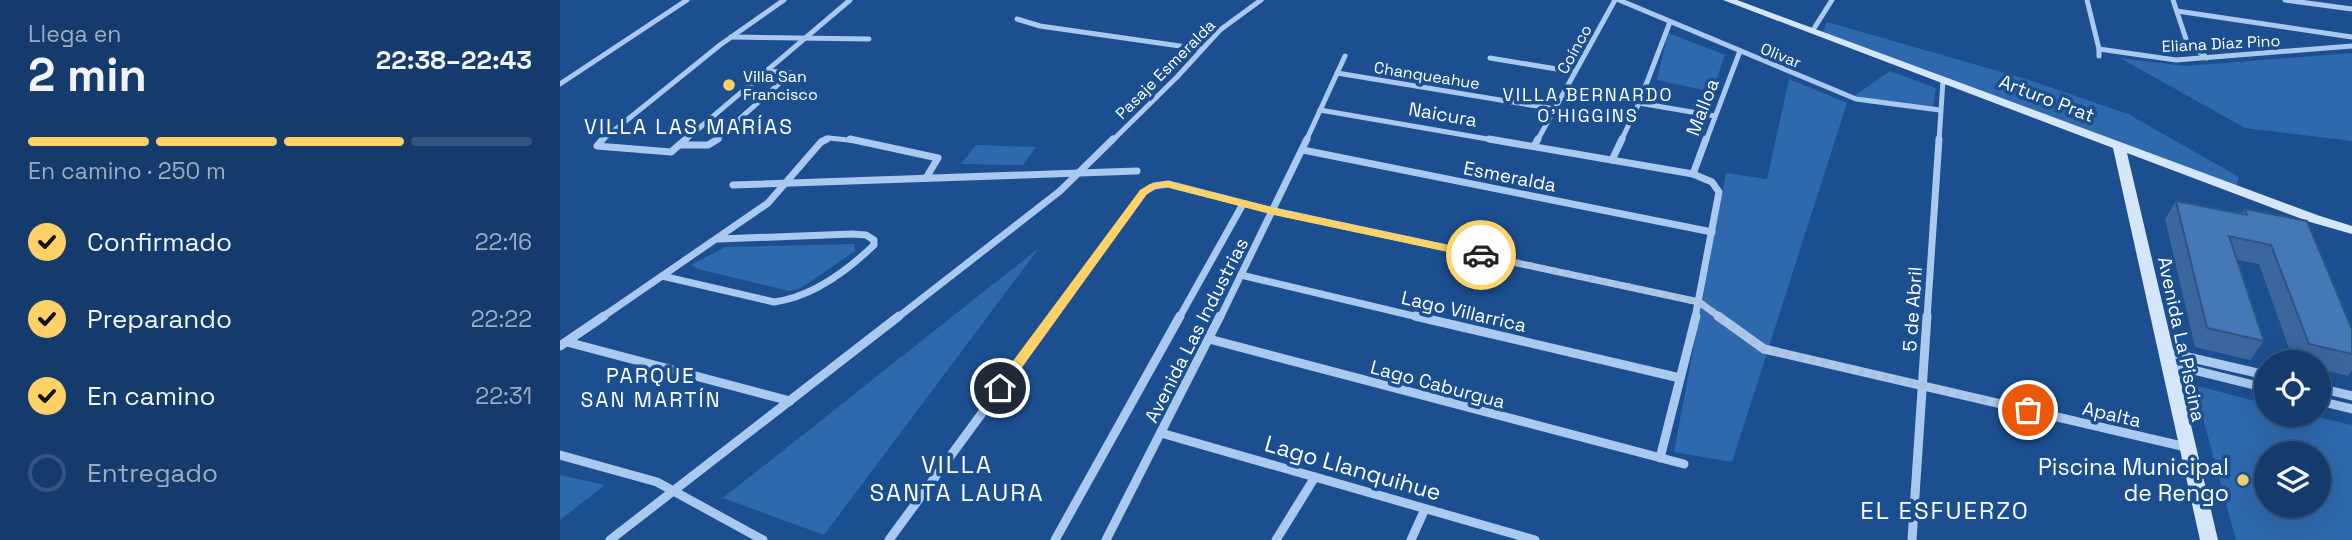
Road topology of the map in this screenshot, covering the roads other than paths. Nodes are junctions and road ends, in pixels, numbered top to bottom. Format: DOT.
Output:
graph roads {
  1 [pos="687,0"];
  2 [pos="784,0"];
  3 [pos="850,0"];
  4 [pos="1261,0"];
  5 [pos="1617,0"];
  6 [pos="1728,0"];
  7 [pos="1832,0"];
  8 [pos="2087,0"];
  9 [pos="2172,0"];
  10 [pos="2285,0"];
  11 [pos="2352,9"];
  12 [pos="2176,11"];
  13 [pos="1017,19"];
  14 [pos="1670,22"];
  15 [pos="1813,30"];
  16 [pos="731,37"];
  17 [pos="2352,37"];
  18 [pos="805,38"];
  19 [pos="869,39"];
  20 [pos="2352,46"];
  21 [pos="1201,49"];
  22 [pos="1740,51"];
  23 [pos="1345,56"];
  24 [pos="1490,58"];
  25 [pos="2207,58"];
  26 [pos="766,71"];
  27 [pos="1575,72"];
  28 [pos="1337,73"];
  29 [pos="1943,79"];
  30 [pos="560,84"];
  31 [pos="1639,103"];
  32 [pos="1555,109"];
  33 [pos="1320,110"];
  34 [pos="1940,110"];
  35 [pos="1715,116"];
  36 [pos="680,145"];
  37 [pos="1534,146"];
  38 [pos="2119,146"];
  39 [pos="1303,150"];
  40 [pos="1612,160"];
  41 [pos="1137,171"];
  42 [pos="1077,173"];
  43 [pos="1693,174"];
  44 [pos="926,178"];
  45 [pos="786,183"];
  46 [pos="733,185"];
  47 [pos="1243,204"];
  48 [pos="1274,211"];
  49 [pos="2352,230"];
  50 [pos="1712,232"];
  51 [pos="716,239"];
  52 [pos="1241,275"];
  53 [pos="662,276"];
  54 [pos="1699,302"];
  55 [pos="1209,339"];
  56 [pos="563,344"];
  57 [pos="2167,358"];
  58 [pos="2254,373"];
  59 [pos="1679,378"];
  60 [pos="2254,384"];
  61 [pos="1923,386"];
  62 [pos="2331,391"];
  63 [pos="2352,396"];
  64 [pos="790,401"];
  65 [pos="2331,404"];
  66 [pos="2352,409"];
  67 [pos="1161,433"];
  68 [pos="2187,447"];
  69 [pos="560,455"];
  70 [pos="1660,458"];
  71 [pos="1684,464"];
  72 [pos="1315,477"];
  73 [pos="675,490"];
  74 [pos="1425,509"];
  75 [pos="610,540"];
  76 [pos="763,540"];
  77 [pos="889,540"];
  78 [pos="1055,540"];
  79 [pos="1106,540"];
  80 [pos="1276,540"];
  81 [pos="1411,540"];
  82 [pos="1535,540"];
  83 [pos="1912,540"];
  84 [pos="2209,540"];
  1 -- 30 [label="street"];
  2 -- 16 [label="street"];
  3 -- 18 [label="street"];
  4 -- 21 [label="street, Pasaje Esmeralda"];
  5 -- 14 [label="street, Olivar"];
  5 -- 27 [label="street, Coínco"];
  6 -- 15 [label="main road, Arturo Prat"];
  7 -- 15 [label="street"];
  8 -- 25 [label="street, Eliana Díaz Pino"];
  9 -- 12 [label="street"];
  10 -- 11 [label="street"];
  12 -- 17 [label="street"];
  12 -- 25 [label="street"];
  13 -- 21 [label="street"];
  14 -- 22 [label="street, Olivar"];
  14 -- 31 [label="street"];
  15 -- 29 [label="main road, Arturo Prat"];
  16 -- 18 [label="street"];
  16 -- 36 [label="street"];
  18 -- 19 [label="street"];
  18 -- 26 [label="street"];
  20 -- 25 [label="street, Eliana Díaz Pino"];
  21 -- 42 [label="street, Pasaje Esmeralda"];
  22 -- 34 [label="street, Olivar"];
  22 -- 35 [label="street, Malloa"];
  23 -- 28 [label="street, Avenida Las Industrias"];
  24 -- 27 [label="street"];
  26 -- 36 [label="street"];
  26 -- 36 [label="street"];
  27 -- 32 [label="street, Coínco"];
  28 -- 32 [label="street, Chanqueahue"];
  28 -- 33 [label="street, Avenida Las Industrias"];
  29 -- 34 [label="street, 5 de Abril"];
  29 -- 38 [label="main road, Arturo Prat"];
  31 -- 35 [label="street"];
  31 -- 40 [label="street"];
  32 -- 37 [label="street, Coínco"];
  33 -- 37 [label="street, Naicura"];
  33 -- 39 [label="street, Avenida Las Industrias"];
  34 -- 61 [label="street, 5 de Abril"];
  35 -- 43 [label="street, Malloa"];
  37 -- 40 [label="street, Naicura"];
  38 -- 49 [label="main road, Arturo Prat"];
  38 -- 57 [label="main road, Avenida La Piscina"];
  39 -- 48 [label="street, Avenida Las Industrias"];
  39 -- 50 [label="street, Esmeralda"];
  40 -- 43 [label="street, Naicura"];
  41 -- 42 [label="street"];
  42 -- 44 [label="street"];
  42 -- 64 [label="street, Pasaje Esmeralda"];
  43 -- 50 [label="street, Naicura"];
  44 -- 45 [label="street"];
  44 -- 45 [label="street"];
  45 -- 46 [label="street"];
  45 -- 51 [label="street"];
  47 -- 48 [label="street, Apalta"];
  47 -- 77 [label="street, Apalta"];
  47 -- 78 [label="street, Avenida Las Industrias"];
  48 -- 52 [label="street, Avenida Las Industrias"];
  48 -- 54 [label="street, Apalta"];
  50 -- 54 [label="street"];
  51 -- 53 [label="street"];
  51 -- 53 [label="street"];
  52 -- 55 [label="street, Avenida Las Industrias"];
  52 -- 59 [label="street, Lago Villarrica"];
  53 -- 56 [label="street"];
  54 -- 59 [label="street"];
  54 -- 61 [label="street, Apalta"];
  55 -- 67 [label="street, Avenida Las Industrias"];
  55 -- 70 [label="street, Lago Caburgua"];
  56 -- 64 [label="street"];
  57 -- 58 [label="street"];
  57 -- 60 [label="street"];
  57 -- 68 [label="main road, Avenida La Piscina"];
  59 -- 70 [label="street"];
  61 -- 68 [label="street, Apalta"];
  61 -- 83 [label="street, 5 de Abril"];
  62 -- 63 [label="street"];
  64 -- 73 [label="street, Pasaje Esmeralda"];
  65 -- 66 [label="street"];
  67 -- 72 [label="street, Lago Llanquihue"];
  67 -- 79 [label="street, Avenida Las Industrias"];
  68 -- 84 [label="main road, Avenida La Piscina"];
  69 -- 73 [label="street"];
  70 -- 71 [label="street, Lago Caburgua"];
  72 -- 74 [label="street, Lago Llanquihue"];
  72 -- 80 [label="street"];
  73 -- 75 [label="street, Pasaje Esmeralda"];
  73 -- 76 [label="street"];
  74 -- 81 [label="street"];
  74 -- 82 [label="street, Lago Llanquihue"];
}
